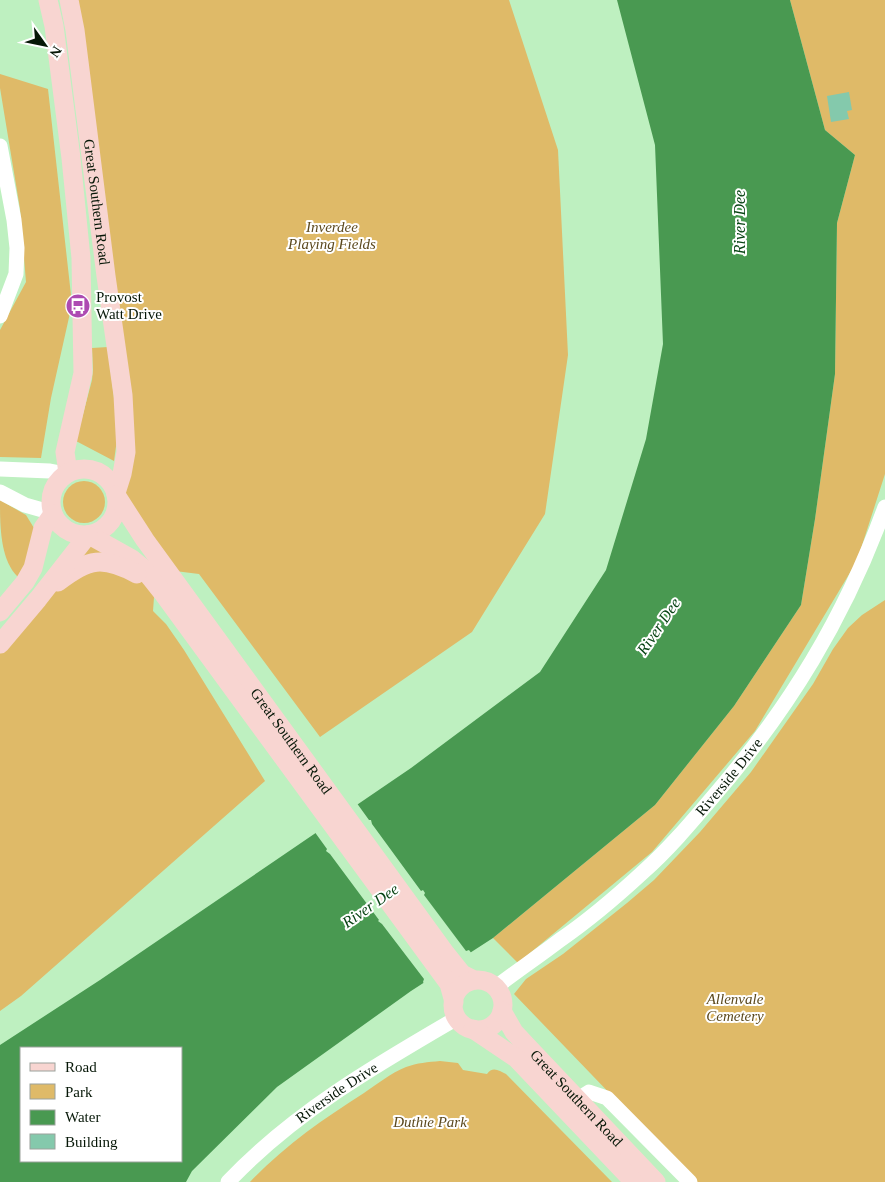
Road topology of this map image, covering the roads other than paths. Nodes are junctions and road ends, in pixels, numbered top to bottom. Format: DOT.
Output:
graph roads {
  1 [pos="48,0"];
  2 [pos="69,0"];
  3 [pos="0,146"];
  4 [pos="0,316"];
  5 [pos="0,469"];
  6 [pos="67,474"];
  7 [pos="0,492"];
  8 [pos="116,494"];
  9 [pos="885,506"];
  10 [pos="53,514"];
  11 [pos="89,535"];
  12 [pos="164,585"];
  13 [pos="38,599"];
  14 [pos="0,612"];
  15 [pos="0,644"];
  16 [pos="496,987"];
  17 [pos="459,992"];
  18 [pos="502,1011"];
  19 [pos="473,1029"];
  20 [pos="578,1099"];
  21 [pos="228,1182"];
  22 [pos="634,1182"];
  23 [pos="656,1182"];
  24 [pos="690,1182"];
  1 -- 6 [label="main road, Great Southern Road"];
  2 -- 8 [label="main road, Great Southern Road"];
  3 -- 4 [label="street"];
  5 -- 6 [label="street"];
  6 -- 8 [label="main road"];
  6 -- 10 [label="main road"];
  7 -- 10 [label="street"];
  8 -- 11 [label="main road"];
  8 -- 12 [label="main road, Great Southern Road"];
  9 -- 16 [label="street, Riverside Drive"];
  10 -- 11 [label="main road"];
  10 -- 14 [label="main road"];
  11 -- 12 [label="main road, Great Southern Road"];
  11 -- 13 [label="main road"];
  12 -- 13 [label="main road"];
  12 -- 17 [label="main road, Great Southern Road"];
  13 -- 15 [label="main road"];
  16 -- 17 [label="main road"];
  16 -- 18 [label="main road"];
  17 -- 19 [label="main road"];
  17 -- 21 [label="street, Riverside Drive"];
  18 -- 19 [label="main road"];
  18 -- 20 [label="main road, Great Southern Road"];
  19 -- 22 [label="main road, Great Southern Road"];
  20 -- 23 [label="main road, Great Southern Road"];
  20 -- 24 [label="street"];
}
